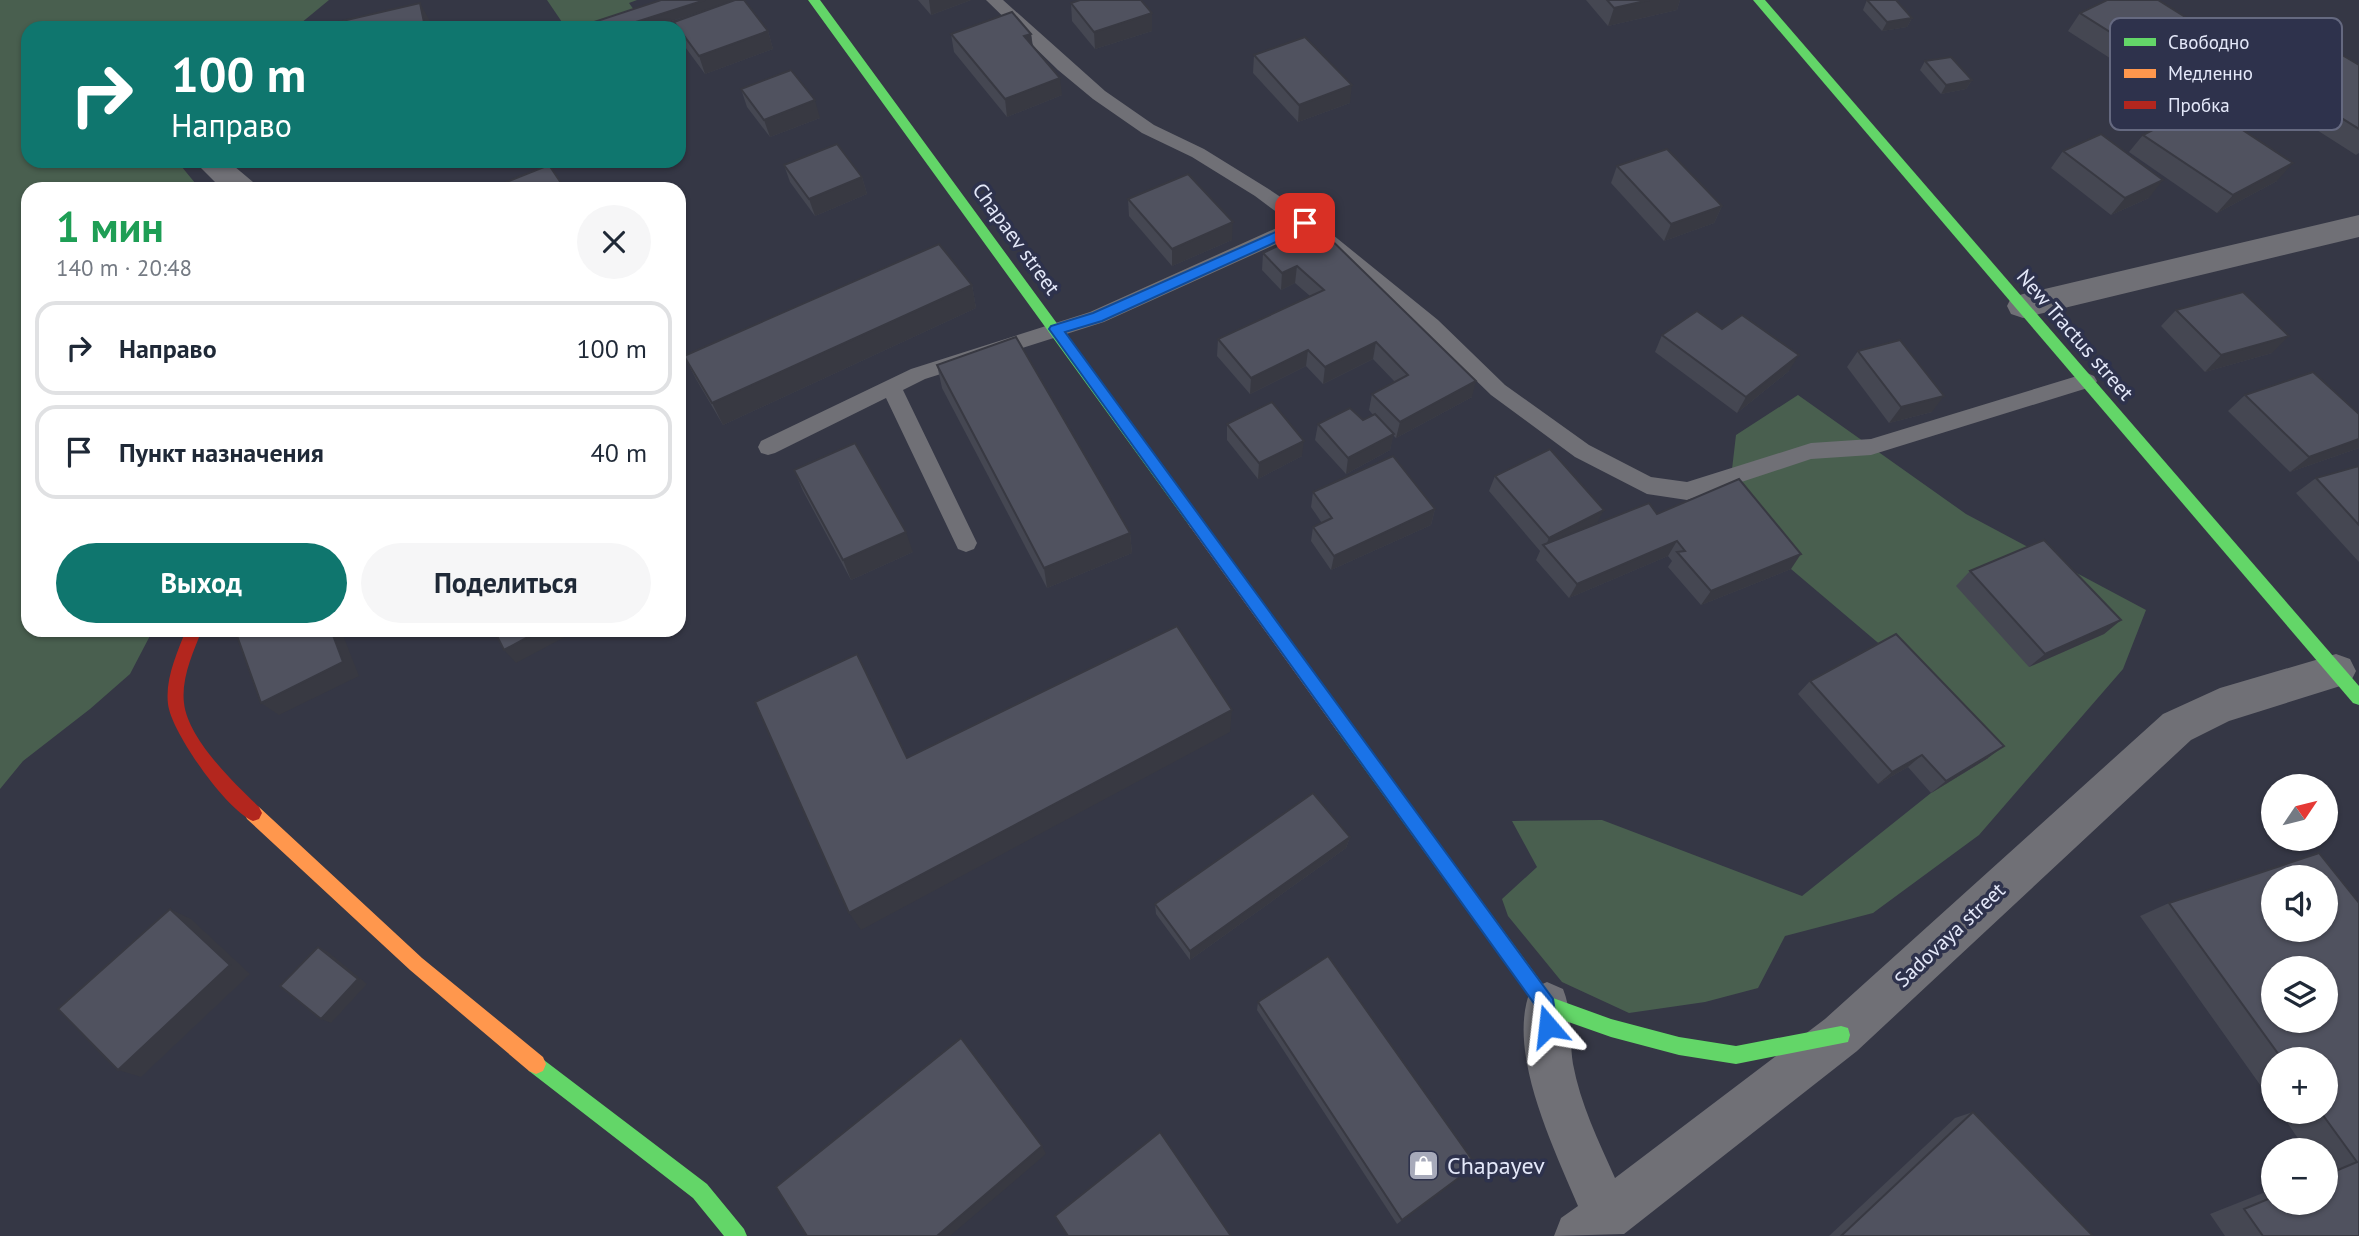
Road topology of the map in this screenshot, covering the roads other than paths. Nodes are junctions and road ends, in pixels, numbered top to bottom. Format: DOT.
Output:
graph roads {
  1 [pos="814,0"];
  2 [pos="994,0"];
  3 [pos="1759,0"];
  4 [pos="217,168"];
  5 [pos="234,182"];
  6 [pos="1305,223"];
  7 [pos="2359,226"];
  8 [pos="2023,306"];
  9 [pos="1056,329"];
  10 [pos="2087,381"];
  11 [pos="891,387"];
  12 [pos="768,447"];
  13 [pos="966,543"];
  14 [pos="191,637"];
  15 [pos="2348,684"];
  16 [pos="1547,1006"];
  17 [pos="1841,1035"];
  18 [pos="1593,1227"];
  19 [pos="737,1236"];
  1 -- 9 [label="street, Chapaev street"];
  2 -- 6 [label="lane"];
  3 -- 8 [label="street, New Tractus street"];
  4 -- 5 [label="street"];
  6 -- 9 [label="lane"];
  6 -- 10 [label="lane"];
  7 -- 8 [label="street"];
  8 -- 10 [label="street, New Tractus street"];
  9 -- 11 [label="lane"];
  9 -- 16 [label="street, Chapaev street"];
  10 -- 15 [label="street, New Tractus street"];
  11 -- 12 [label="lane"];
  11 -- 13 [label="lane"];
  14 -- 19 [label="street"];
  15 -- 17 [label="street, Sadovaya street"];
  16 -- 17 [label="street"];
  16 -- 18 [label="street"];
  17 -- 18 [label="street, Sadovaya street"];
}
